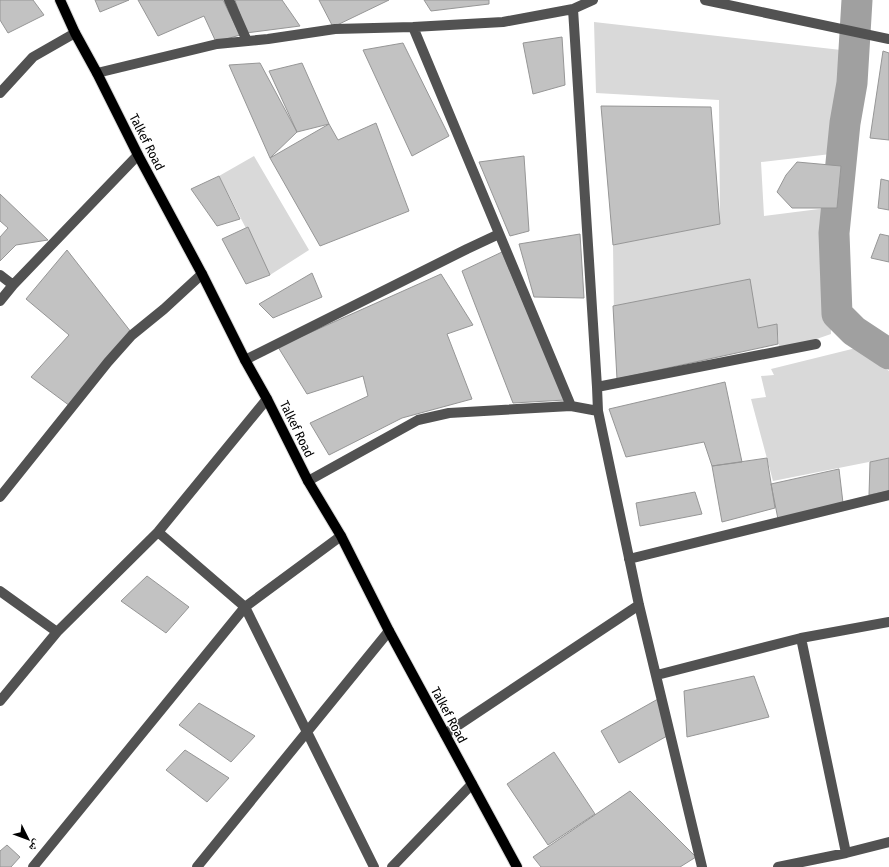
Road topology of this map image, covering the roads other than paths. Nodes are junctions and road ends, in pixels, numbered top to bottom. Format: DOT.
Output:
graph roads {
  1 [pos="60,0"];
  2 [pos="229,0"];
  3 [pos="594,0"];
  4 [pos="705,0"];
  5 [pos="573,8"];
  6 [pos="413,27"];
  7 [pos="75,33"];
  8 [pos="889,39"];
  9 [pos="247,41"];
  10 [pos="97,73"];
  11 [pos="0,92"];
  12 [pos="138,155"];
  13 [pos="499,234"];
  14 [pos="202,274"];
  15 [pos="0,275"];
  16 [pos="13,285"];
  17 [pos="0,301"];
  18 [pos="816,344"];
  19 [pos="245,360"];
  20 [pos="598,387"];
  21 [pos="267,399"];
  22 [pos="571,406"];
  23 [pos="598,411"];
  24 [pos="308,481"];
  25 [pos="889,495"];
  26 [pos="0,497"];
  27 [pos="158,532"];
  28 [pos="341,536"];
  29 [pos="629,559"];
  30 [pos="0,591"];
  31 [pos="639,605"];
  32 [pos="245,607"];
  33 [pos="889,622"];
  34 [pos="389,631"];
  35 [pos="57,632"];
  36 [pos="801,638"];
  37 [pos="657,675"];
  38 [pos="0,701"];
  39 [pos="308,732"];
  40 [pos="445,734"];
  41 [pos="472,784"];
  42 [pos="889,842"];
  43 [pos="846,853"];
  44 [pos="33,867"];
  45 [pos="197,867"];
  46 [pos="374,867"];
  47 [pos="392,867"];
  48 [pos="517,867"];
  49 [pos="702,867"];
  50 [pos="778,867"];
  1 -- 7 [label="main road, Talkef Road"];
  2 -- 9 [label="street"];
  3 -- 5 [label="street"];
  4 -- 8 [label="street"];
  5 -- 6 [label="street"];
  5 -- 20 [label="street"];
  6 -- 9 [label="street"];
  6 -- 13 [label="street"];
  7 -- 10 [label="main road, Talkef Road"];
  7 -- 11 [label="street"];
  9 -- 10 [label="street"];
  10 -- 12 [label="main road, Talkef Road"];
  12 -- 14 [label="main road, Talkef Road"];
  12 -- 16 [label="street"];
  13 -- 19 [label="street"];
  13 -- 22 [label="street"];
  14 -- 19 [label="main road, Talkef Road"];
  14 -- 26 [label="street"];
  15 -- 16 [label="street"];
  16 -- 17 [label="street"];
  18 -- 20 [label="street"];
  19 -- 21 [label="main road, Talkef Road"];
  20 -- 23 [label="street"];
  21 -- 24 [label="main road, Talkef Road"];
  21 -- 27 [label="street"];
  22 -- 23 [label="street"];
  22 -- 24 [label="street"];
  23 -- 29 [label="street"];
  24 -- 28 [label="main road, Talkef Road"];
  25 -- 29 [label="street"];
  27 -- 32 [label="street"];
  27 -- 35 [label="street"];
  28 -- 32 [label="street"];
  28 -- 34 [label="main road, Talkef Road"];
  29 -- 31 [label="street"];
  30 -- 35 [label="street"];
  31 -- 37 [label="street"];
  31 -- 40 [label="street"];
  32 -- 39 [label="street"];
  32 -- 44 [label="street"];
  33 -- 36 [label="street"];
  34 -- 39 [label="street"];
  34 -- 40 [label="main road, Talkef Road"];
  35 -- 38 [label="street"];
  36 -- 37 [label="street"];
  36 -- 43 [label="street"];
  37 -- 49 [label="street"];
  39 -- 45 [label="street"];
  39 -- 46 [label="street"];
  40 -- 41 [label="main road, Talkef Road"];
  41 -- 47 [label="street"];
  41 -- 48 [label="main road, Talkef Road"];
  42 -- 43 [label="street"];
  43 -- 50 [label="street"];
}
